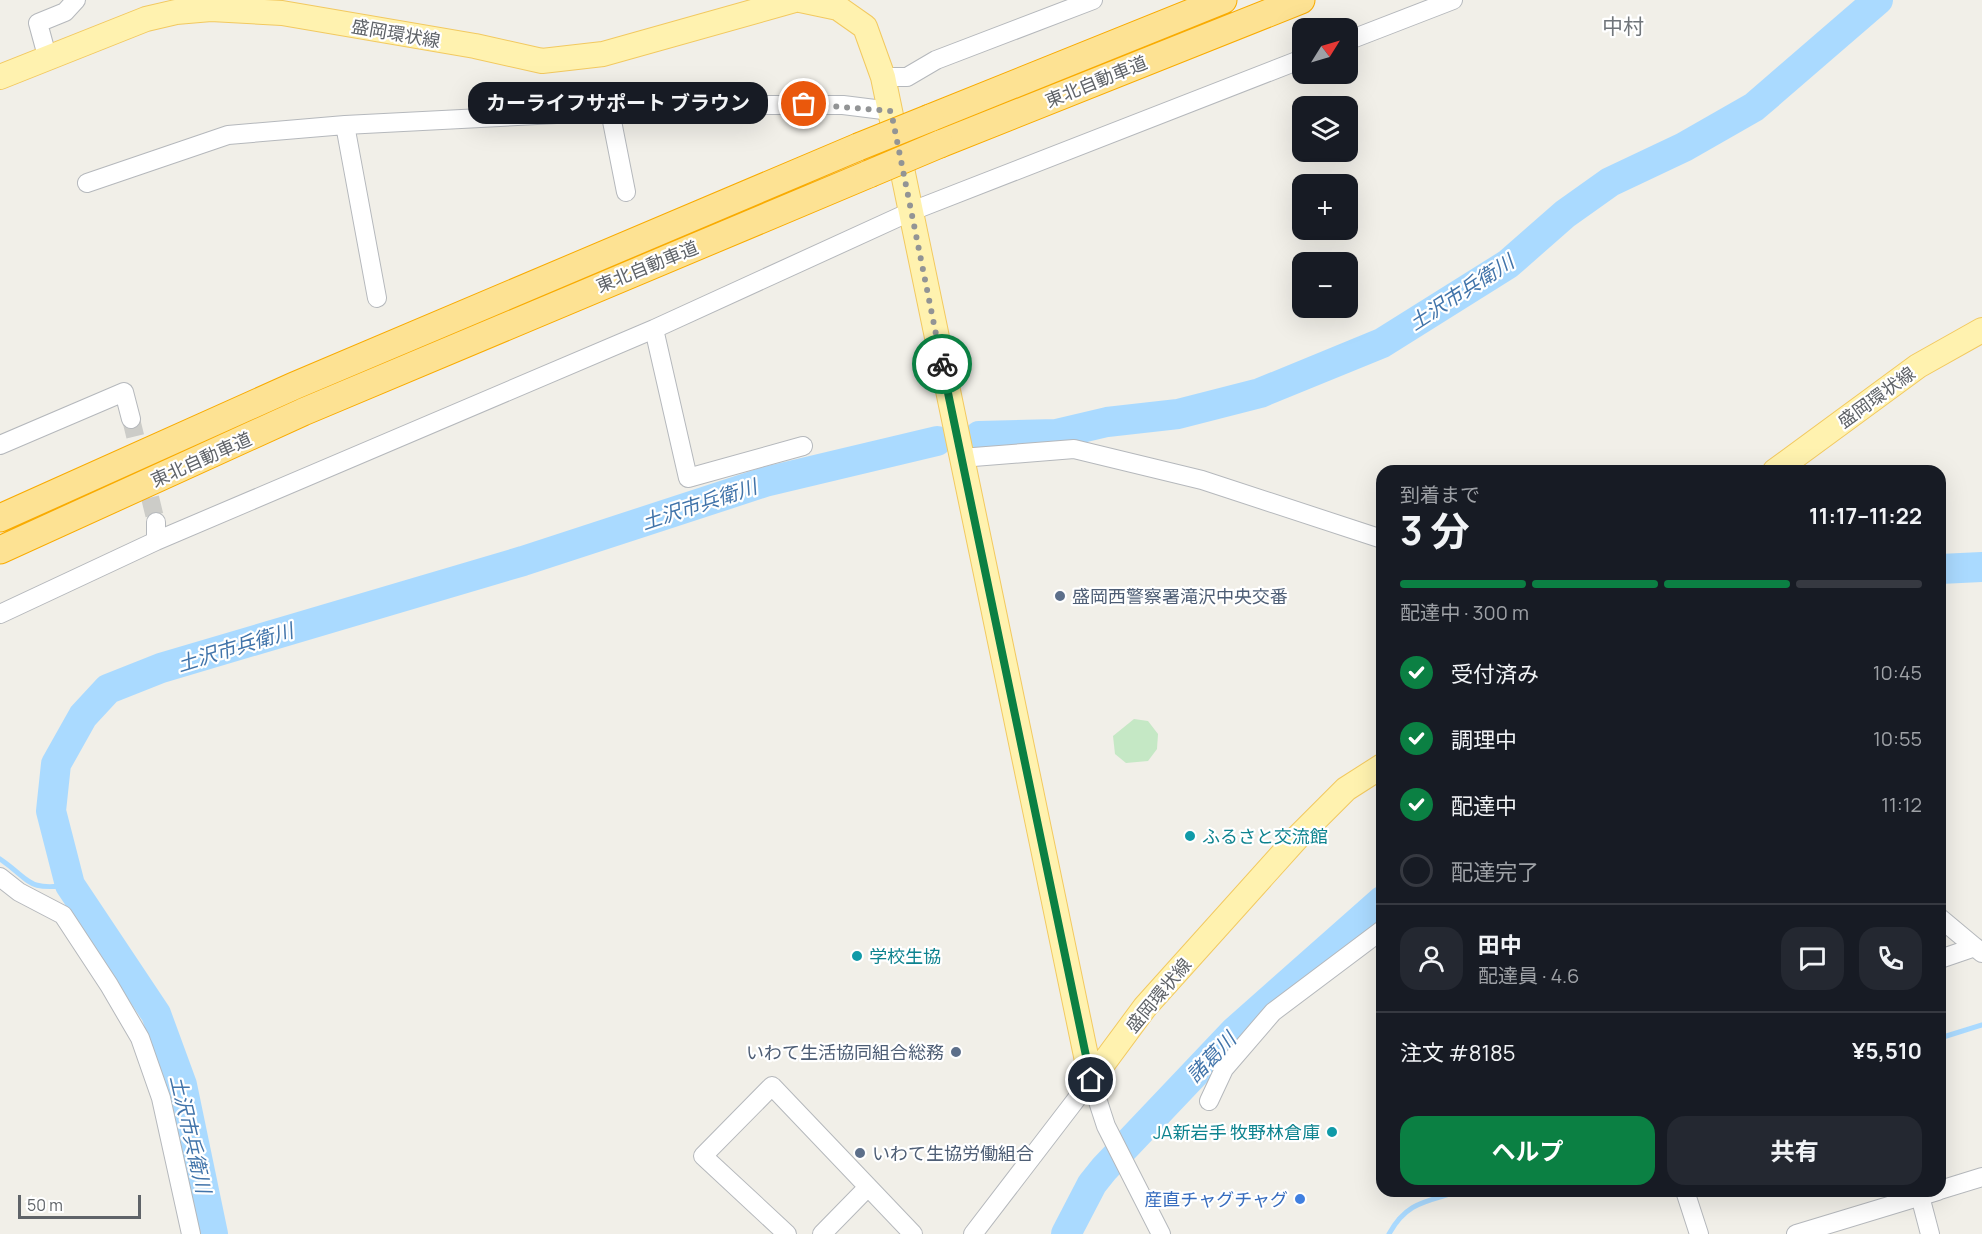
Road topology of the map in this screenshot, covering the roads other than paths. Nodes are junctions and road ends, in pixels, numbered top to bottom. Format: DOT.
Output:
graph roads {
  1 [pos="76,0"];
  2 [pos="795,0"];
  3 [pos="800,0"];
  4 [pos="1093,0"];
  5 [pos="1223,0"];
  6 [pos="1301,0"];
  7 [pos="1453,0"];
  8 [pos="1358,37"];
  9 [pos="47,56"];
  10 [pos="1292,63"];
  11 [pos="0,77"];
  12 [pos="884,77"];
  13 [pos="609,111"];
  14 [pos="891,111"];
  15 [pos="345,125"];
  16 [pos="87,183"];
  17 [pos="626,192"];
  18 [pos="912,211"];
  19 [pos="377,298"];
  20 [pos="654,329"];
  21 [pos="1982,330"];
  22 [pos="131,419"];
  23 [pos="0,445"];
  24 [pos="803,446"];
  25 [pos="961,458"];
  26 [pos="1783,465"];
  27 [pos="0,518"];
  28 [pos="156,522"];
  29 [pos="1376,536"];
  30 [pos="156,541"];
  31 [pos="0,550"];
  32 [pos="0,614"];
  33 [pos="1376,770"];
  34 [pos="0,877"];
  35 [pos="1946,923"];
  36 [pos="1376,935"];
  37 [pos="1978,950"];
  38 [pos="1946,958"];
  39 [pos="1091,1080"];
  40 [pos="1209,1101"];
  41 [pos="1982,1177"];
  42 [pos="868,1187"];
  43 [pos="1946,1189"];
  44 [pos="1687,1197"];
  45 [pos="1920,1197"];
  46 [pos="191,1234"];
  47 [pos="787,1234"];
  48 [pos="822,1234"];
  49 [pos="913,1234"];
  50 [pos="973,1234"];
  51 [pos="1161,1234"];
  52 [pos="1699,1234"];
  53 [pos="1796,1234"];
  54 [pos="1930,1234"];
  1 -- 9 [label="street"];
  2 -- 9 [label="main road, 盛岡環状線"];
  3 -- 12 [label="main road"];
  4 -- 12 [label="street"];
  5 -- 27 [label="highway, 東北自動車道, bridge"];
  6 -- 31 [label="highway, 東北自動車道, bridge"];
  7 -- 8 [label="street"];
  9 -- 11 [label="main road, 盛岡環状線"];
  10 -- 18 [label="street"];
  12 -- 14 [label="main road"];
  13 -- 14 [label="street"];
  13 -- 15 [label="street"];
  13 -- 17 [label="street"];
  14 -- 18 [label="main road"];
  15 -- 16 [label="street"];
  15 -- 19 [label="street"];
  18 -- 20 [label="street"];
  18 -- 25 [label="main road"];
  20 -- 24 [label="street"];
  20 -- 30 [label="street"];
  21 -- 26 [label="main road, 盛岡環状線"];
  22 -- 23 [label="street"];
  25 -- 29 [label="street"];
  25 -- 39 [label="main road"];
  28 -- 30 [label="street"];
  30 -- 32 [label="street"];
  33 -- 39 [label="main road, 盛岡環状線"];
  34 -- 46 [label="street"];
  35 -- 37 [label="street"];
  36 -- 40 [label="street"];
  37 -- 38 [label="street"];
  39 -- 50 [label="street"];
  39 -- 51 [label="street"];
  41 -- 43 [label="street"];
  42 -- 47 [label="street"];
  42 -- 48 [label="street"];
  42 -- 49 [label="street"];
  44 -- 52 [label="street"];
  45 -- 53 [label="street"];
  45 -- 54 [label="street"];
}
